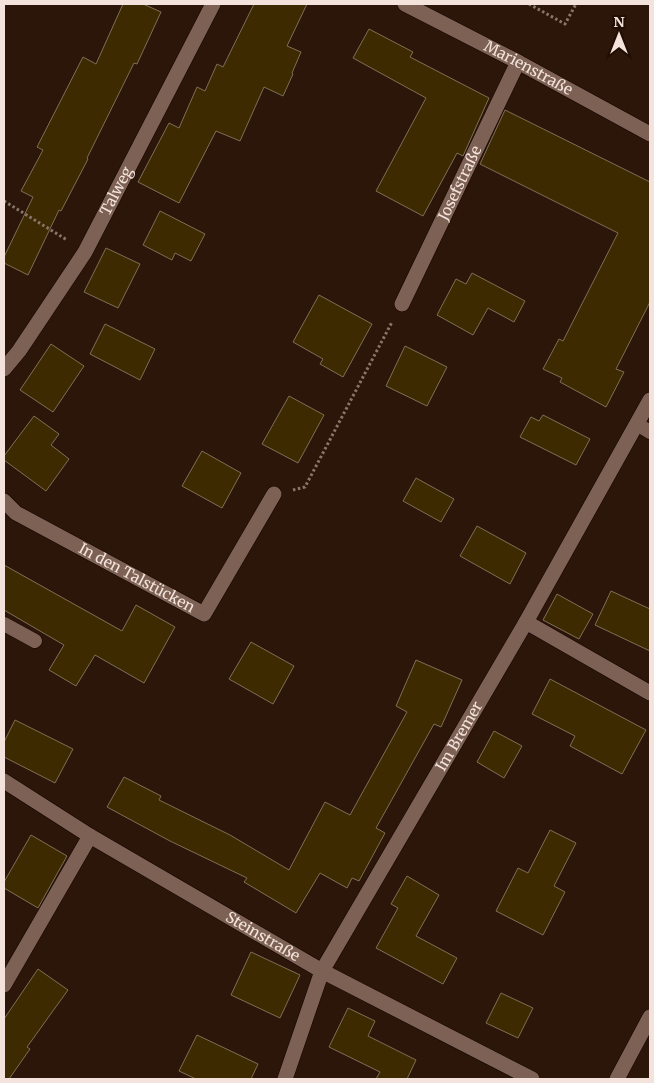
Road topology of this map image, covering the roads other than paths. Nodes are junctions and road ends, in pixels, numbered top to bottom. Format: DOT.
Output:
graph roads {
  1 [pos="213,4"];
  2 [pos="405,4"];
  3 [pos="518,62"];
  4 [pos="650,134"];
  5 [pos="402,304"];
  6 [pos="4,370"];
  7 [pos="650,400"];
  8 [pos="637,424"];
  9 [pos="650,432"];
  10 [pos="274,494"];
  11 [pos="4,501"];
  12 [pos="526,622"];
  13 [pos="4,624"];
  14 [pos="36,641"];
  15 [pos="650,693"];
  16 [pos="4,780"];
  17 [pos="90,836"];
  18 [pos="322,970"];
  19 [pos="4,985"];
  20 [pos="650,1017"];
  21 [pos="285,1079"];
  22 [pos="532,1079"];
  23 [pos="617,1079"];
  1 -- 6 [label="street, Talweg"];
  2 -- 3 [label="street, Marienstraße"];
  3 -- 4 [label="street, Marienstraße"];
  3 -- 5 [label="street, Josefstraße"];
  7 -- 8 [label="street, Im Bremer"];
  8 -- 9 [label="lane"];
  8 -- 12 [label="street, Im Bremer"];
  10 -- 11 [label="street, In den Talstücken"];
  12 -- 15 [label="street"];
  12 -- 18 [label="street, Im Bremer"];
  13 -- 14 [label="lane"];
  16 -- 17 [label="street, Steinstraße"];
  17 -- 18 [label="street, Steinstraße"];
  17 -- 19 [label="street"];
  18 -- 21 [label="street, Im Bremer"];
  18 -- 22 [label="street, Steinstraße"];
  20 -- 23 [label="street"];
}
